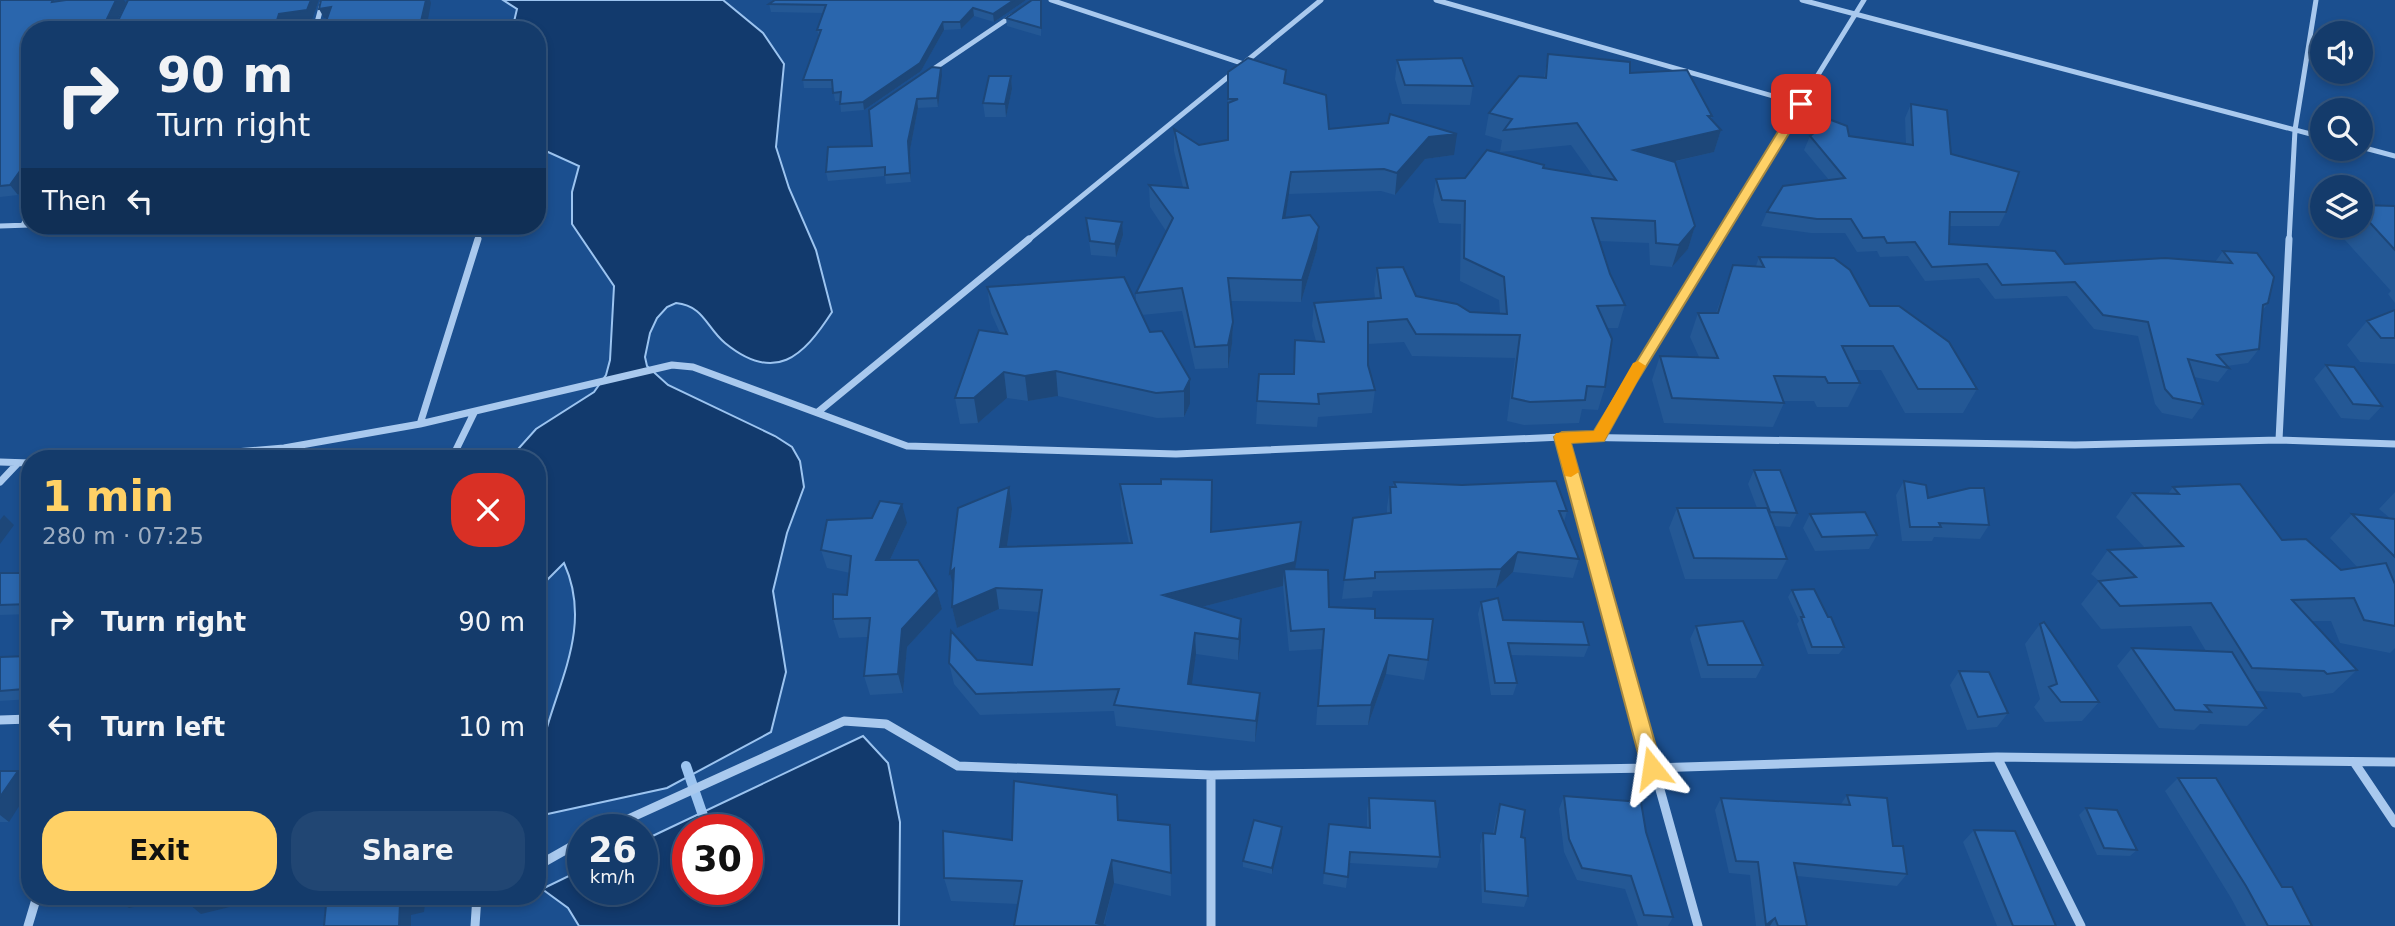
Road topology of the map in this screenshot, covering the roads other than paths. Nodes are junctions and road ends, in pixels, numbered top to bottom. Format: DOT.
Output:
graph roads {
  1 [pos="323,0"];
  2 [pos="1051,0"];
  3 [pos="1321,0"];
  4 [pos="1436,0"];
  5 [pos="1802,0"];
  6 [pos="1864,0"];
  7 [pos="2316,0"];
  8 [pos="1024,8"];
  9 [pos="1856,14"];
  10 [pos="317,21"];
  11 [pos="1244,64"];
  12 [pos="923,76"];
  13 [pos="1801,104"];
  14 [pos="2295,130"];
  15 [pos="2310,134"];
  16 [pos="2373,150"];
  17 [pos="2395,156"];
  18 [pos="21,225"];
  19 [pos="0,226"];
  20 [pos="479,235"];
  21 [pos="818,412"];
  22 [pos="474,413"];
  23 [pos="420,424"];
  24 [pos="1562,437"];
  25 [pos="1598,437"];
  26 [pos="2279,440"];
  27 [pos="2395,444"];
  28 [pos="271,450"];
  29 [pos="456,450"];
  30 [pos="0,463"];
  31 [pos="18,463"];
  32 [pos="0,482"];
  33 [pos="21,719"];
  34 [pos="0,720"];
  35 [pos="1997,757"];
  36 [pos="2354,762"];
  37 [pos="2395,762"];
  38 [pos="1652,768"];
  39 [pos="1211,775"];
  40 [pos="639,814"];
  41 [pos="2395,823"];
  42 [pos="567,849"];
  43 [pos="546,861"];
  44 [pos="34,905"];
  45 [pos="479,905"];
  46 [pos="28,926"];
  47 [pos="475,926"];
  48 [pos="1211,926"];
  49 [pos="1698,926"];
  50 [pos="2081,926"];
  1 -- 10 [label="street"];
  2 -- 11 [label="street"];
  3 -- 11 [label="street"];
  4 -- 13 [label="street"];
  5 -- 9 [label="street"];
  6 -- 9 [label="street"];
  7 -- 14 [label="street"];
  8 -- 12 [label="street"];
  9 -- 13 [label="street"];
  9 -- 14 [label="street"];
  11 -- 21 [label="street"];
  13 -- 25 [label="street"];
  14 -- 15 [label="street"];
  14 -- 26 [label="street"];
  16 -- 17 [label="street"];
  18 -- 19 [label="street"];
  20 -- 23 [label="street"];
  21 -- 22 [label="street"];
  21 -- 24 [label="street"];
  22 -- 23 [label="street"];
  22 -- 29 [label="street"];
  23 -- 28 [label="street"];
  24 -- 25 [label="street"];
  24 -- 38 [label="street"];
  25 -- 26 [label="street"];
  26 -- 27 [label="street"];
  30 -- 31 [label="street"];
  31 -- 32 [label="street"];
  33 -- 34 [label="street"];
  35 -- 36 [label="street"];
  35 -- 38 [label="street"];
  35 -- 50 [label="street"];
  36 -- 37 [label="street"];
  36 -- 41 [label="street"];
  38 -- 39 [label="street"];
  38 -- 49 [label="street"];
  39 -- 40 [label="street"];
  39 -- 48 [label="street"];
  42 -- 43 [label="street"];
  44 -- 46 [label="street"];
  45 -- 47 [label="street"];
}
